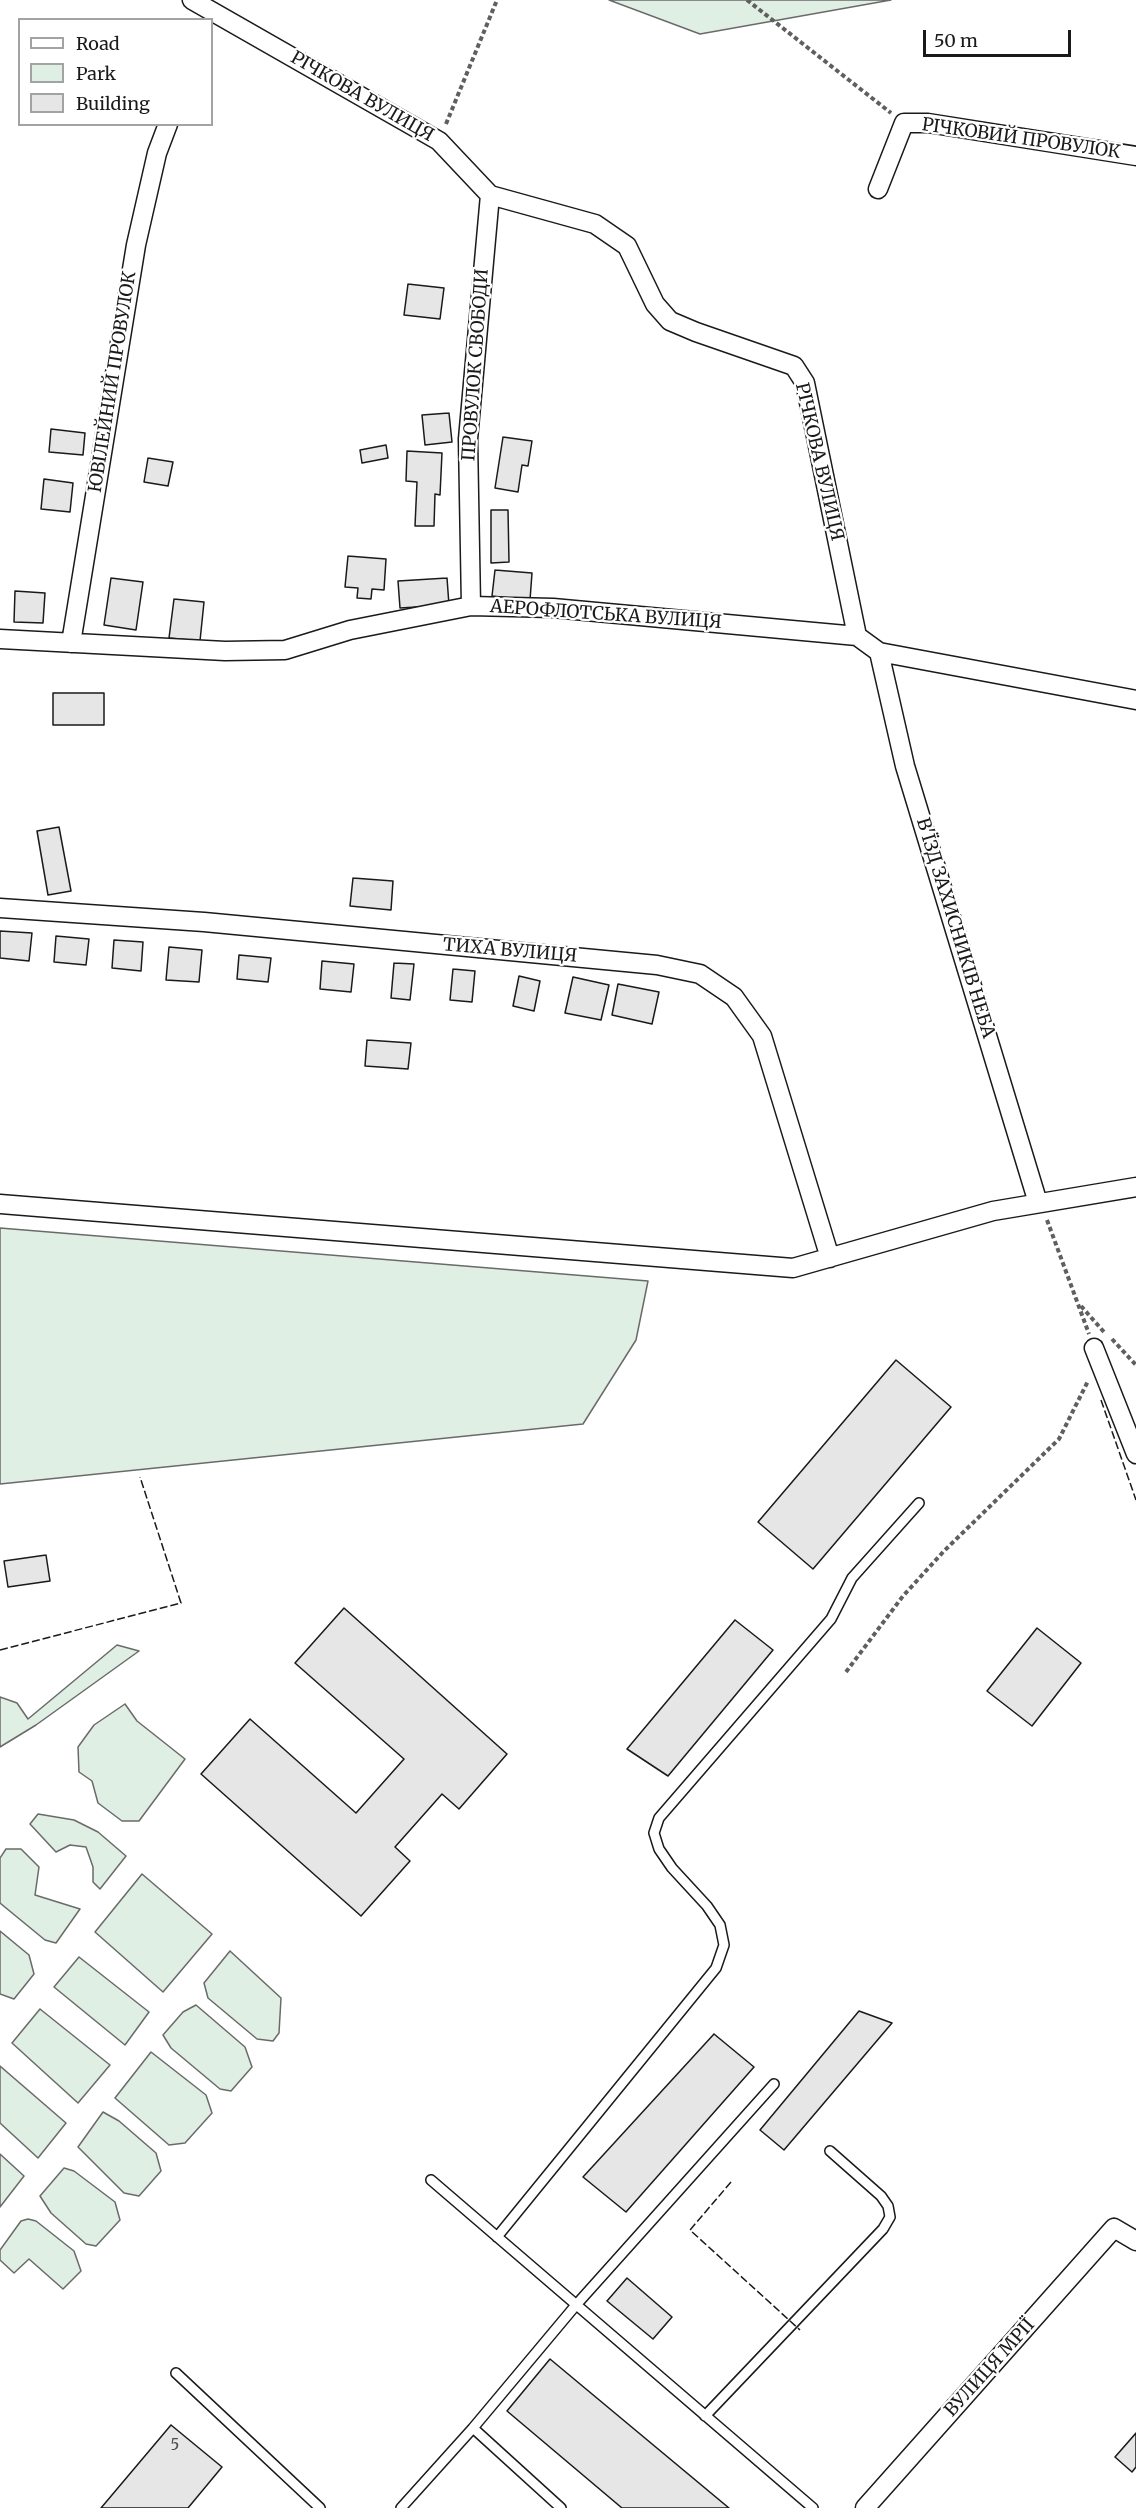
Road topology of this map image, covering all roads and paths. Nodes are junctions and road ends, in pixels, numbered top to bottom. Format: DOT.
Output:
graph roads {
  1 [pos="192,0"];
  2 [pos="497,0"];
  3 [pos="747,0"];
  4 [pos="213,16"];
  5 [pos="904,123"];
  6 [pos="167,126"];
  7 [pos="439,141"];
  8 [pos="1136,156"];
  9 [pos="878,189"];
  10 [pos="490,195"];
  11 [pos="471,606"];
  12 [pos="856,636"];
  13 [pos="0,639"];
  14 [pos="70,643"];
  15 [pos="879,652"];
  16 [pos="1136,700"];
  17 [pos="0,908"];
  18 [pos="1136,1187"];
  19 [pos="1038,1203"];
  20 [pos="0,1204"];
  21 [pos="830,1258"];
  22 [pos="1094,1348"];
  23 [pos="1090,1377"];
  24 [pos="1136,1454"];
  25 [pos="919,1503"];
  26 [pos="846,1672"];
  27 [pos="774,2084"];
  28 [pos="830,2151"];
  29 [pos="431,2180"];
  30 [pos="1114,2228"];
  31 [pos="1136,2230"];
  32 [pos="497,2237"];
  33 [pos="1136,2241"];
  34 [pos="576,2305"];
  35 [pos="176,2373"];
  36 [pos="705,2416"];
  37 [pos="472,2428"];
  38 [pos="320,2508"];
  39 [pos="401,2508"];
  40 [pos="561,2508"];
  41 [pos="813,2508"];
  42 [pos="865,2508"];
  1 -- 4 [label="street, РІЧКОВА ВУЛИЦЯ"];
  2 -- 7 [label="path"];
  3 -- 5 [label="path"];
  4 -- 7 [label="street, РІЧКОВА ВУЛИЦЯ"];
  5 -- 8 [label="street, РІЧКОВИЙ ПРОВУЛОК"];
  5 -- 9 [label="street, РІЧКОВИЙ ПРОВУЛОК"];
  6 -- 14 [label="street, ЮВІЛЕЙНИЙ ПРОВУЛОК"];
  7 -- 10 [label="street, РІЧКОВА ВУЛИЦЯ"];
  10 -- 11 [label="street, ПРОВУЛОК СВОБОДИ"];
  10 -- 12 [label="street, РІЧКОВА ВУЛИЦЯ"];
  11 -- 12 [label="street, АЕРОФЛОТСЬКА ВУЛИЦЯ"];
  11 -- 14 [label="street, АЕРОФЛОТСЬКА ВУЛИЦЯ"];
  12 -- 15 [label="street, АЕРОФЛОТСЬКА ВУЛИЦЯ"];
  13 -- 14 [label="street, АЕРОФЛОТСЬКА ВУЛИЦЯ"];
  15 -- 16 [label="street, АЕРОФЛОТСЬКА ВУЛИЦЯ"];
  15 -- 19 [label="street, В'ЇЗД ЗАХИСНИКІВ НЕБА"];
  17 -- 21 [label="street, ТИХА ВУЛИЦЯ"];
  18 -- 19 [label="street"];
  19 -- 21 [label="street"];
  19 -- 22 [label="path"];
  20 -- 21 [label="street"];
  22 -- 24 [label="street"];
  23 -- 26 [label="path"];
  25 -- 32 [label="lane"];
  27 -- 34 [label="lane"];
  28 -- 36 [label="lane"];
  29 -- 32 [label="lane"];
  30 -- 31 [label="street"];
  30 -- 33 [label="street"];
  30 -- 42 [label="street, ВУЛИЦЯ МРІЇ"];
  32 -- 34 [label="lane"];
  34 -- 36 [label="lane"];
  34 -- 37 [label="lane"];
  35 -- 38 [label="lane"];
  36 -- 41 [label="lane"];
  37 -- 39 [label="lane"];
  37 -- 40 [label="lane"];
}
